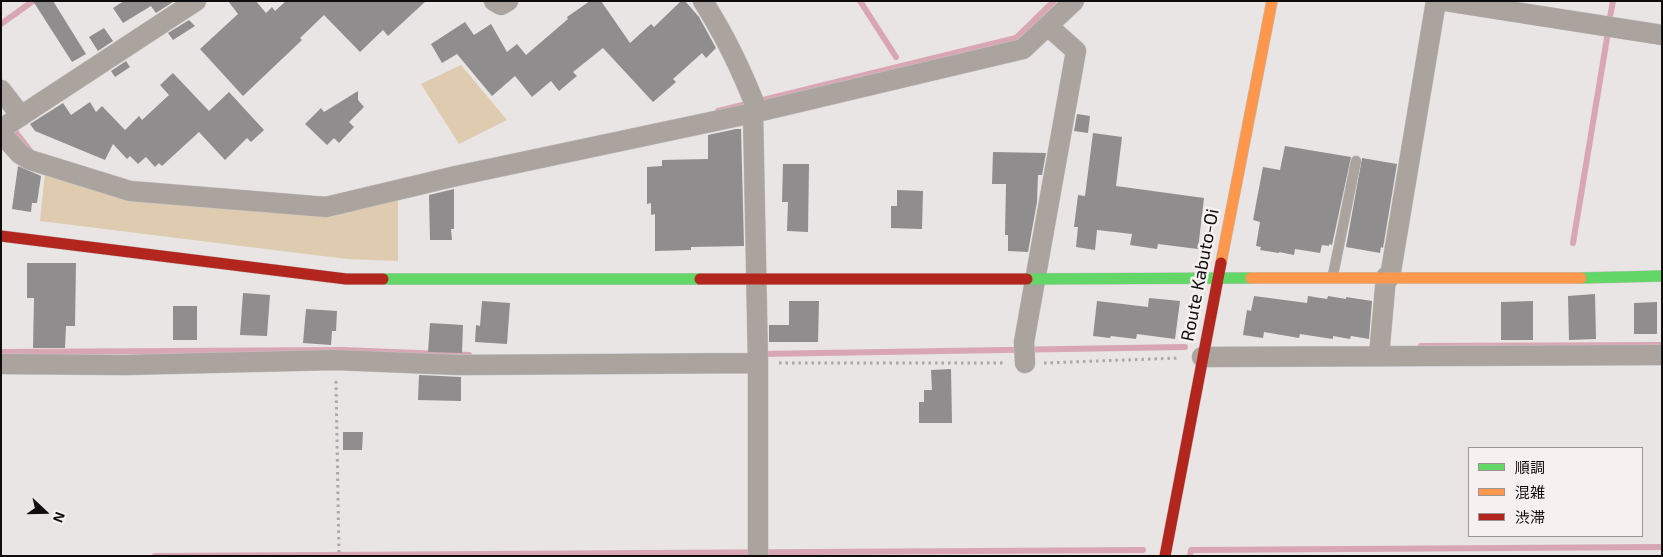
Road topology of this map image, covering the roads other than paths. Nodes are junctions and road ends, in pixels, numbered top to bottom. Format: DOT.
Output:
graph roads {
  1 [pos="196,1"];
  2 [pos="494,1"];
  3 [pos="508,1"];
  4 [pos="703,1"];
  5 [pos="1074,1"];
  6 [pos="1272,1"];
  7 [pos="1436,1"];
  8 [pos="1444,1"];
  9 [pos="1048,26"];
  10 [pos="1662,35"];
  11 [pos="1,90"];
  12 [pos="754,105"];
  13 [pos="21,116"];
  14 [pos="1,130"];
  15 [pos="1,133"];
  16 [pos="1356,161"];
  17 [pos="1,236"];
  18 [pos="1662,276"];
  19 [pos="1333,277"];
  20 [pos="1388,277"];
  21 [pos="755,278"];
  22 [pos="1035,279"];
  23 [pos="1217,279"];
  24 [pos="1380,349"];
  25 [pos="1662,355"];
  26 [pos="1202,357"];
  27 [pos="758,363"];
  28 [pos="1025,363"];
  29 [pos="1,364"];
  30 [pos="758,552"];
  31 [pos="1164,556"];
  1 -- 13 [label="street"];
  2 -- 3 [label="street"];
  4 -- 12 [label="street"];
  5 -- 9 [label="street"];
  6 -- 23 [label="street, Route Kabuto-Oi"];
  7 -- 20 [label="street"];
  8 -- 10 [label="street"];
  9 -- 12 [label="street"];
  9 -- 22 [label="street"];
  11 -- 13 [label="street"];
  12 -- 15 [label="street"];
  12 -- 21 [label="street"];
  13 -- 14 [label="street"];
  16 -- 19 [label="lane"];
  17 -- 21 [label="street"];
  18 -- 20 [label="street"];
  19 -- 20 [label="street"];
  19 -- 23 [label="street"];
  20 -- 24 [label="street"];
  21 -- 22 [label="street"];
  21 -- 27 [label="street"];
  22 -- 23 [label="street"];
  22 -- 28 [label="street"];
  23 -- 26 [label="street, Route Kabuto-Oi"];
  24 -- 25 [label="street"];
  24 -- 26 [label="street"];
  26 -- 31 [label="street, Route Kabuto-Oi"];
  27 -- 29 [label="street"];
  27 -- 30 [label="street"];
}
